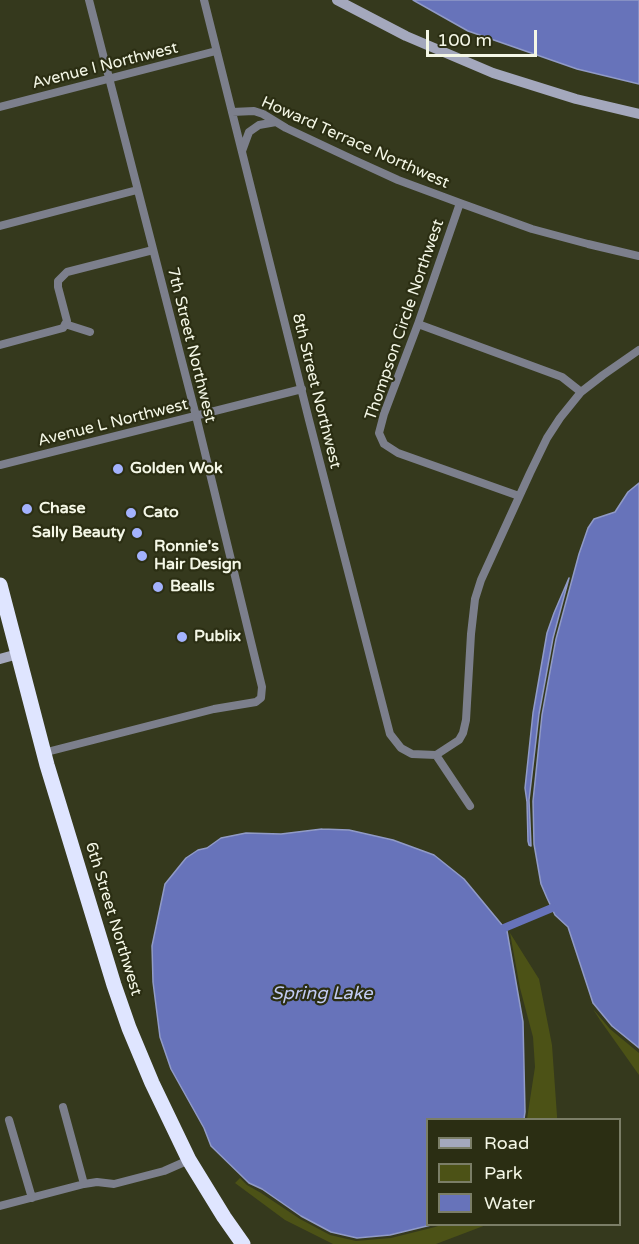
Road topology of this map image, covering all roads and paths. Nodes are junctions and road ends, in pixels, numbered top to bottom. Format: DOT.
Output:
graph roads {
  1 [pos="89,0"];
  2 [pos="204,0"];
  3 [pos="337,0"];
  4 [pos="216,51"];
  5 [pos="109,79"];
  6 [pos="0,107"];
  7 [pos="232,112"];
  8 [pos="639,114"];
  9 [pos="276,122"];
  10 [pos="242,152"];
  11 [pos="137,190"];
  12 [pos="460,203"];
  13 [pos="0,226"];
  14 [pos="153,250"];
  15 [pos="639,256"];
  16 [pos="65,324"];
  17 [pos="418,324"];
  18 [pos="90,333"];
  19 [pos="0,345"];
  20 [pos="639,350"];
  21 [pos="302,389"];
  22 [pos="581,392"];
  23 [pos="196,416"];
  24 [pos="0,465"];
  25 [pos="519,496"];
  26 [pos="0,585"];
  27 [pos="18,654"];
  28 [pos="0,658"];
  29 [pos="44,753"];
  30 [pos="436,756"];
  31 [pos="470,806"];
  32 [pos="63,1107"];
  33 [pos="9,1120"];
  34 [pos="189,1160"];
  35 [pos="84,1184"];
  36 [pos="32,1197"];
  37 [pos="0,1206"];
  38 [pos="243,1244"];
  1 -- 5 [label="street, 7th Street Northwest"];
  2 -- 4 [label="street, 8th Street Northwest"];
  3 -- 8 [label="main road"];
  4 -- 5 [label="street, Avenue I Northwest"];
  4 -- 7 [label="street, 8th Street Northwest"];
  5 -- 6 [label="street, Avenue I Northwest"];
  5 -- 11 [label="street, 7th Street Northwest"];
  7 -- 9 [label="street, Howard Terrace Northwest"];
  7 -- 10 [label="street, 8th Street Northwest"];
  9 -- 10 [label="street"];
  9 -- 12 [label="street, Howard Terrace Northwest"];
  10 -- 21 [label="street, 8th Street Northwest"];
  11 -- 13 [label="street"];
  11 -- 14 [label="street, 7th Street Northwest"];
  12 -- 15 [label="street, Howard Terrace Northwest"];
  12 -- 17 [label="street, Thompson Circle Northwest"];
  14 -- 16 [label="street"];
  14 -- 23 [label="street, 7th Street Northwest"];
  16 -- 18 [label="street"];
  16 -- 19 [label="street"];
  17 -- 22 [label="street"];
  17 -- 25 [label="street, Thompson Circle Northwest"];
  20 -- 22 [label="street"];
  21 -- 23 [label="street, Avenue L Northwest"];
  21 -- 30 [label="street, 8th Street Northwest"];
  22 -- 25 [label="street"];
  23 -- 24 [label="street, Avenue L Northwest"];
  23 -- 29 [label="street, 7th Street Northwest"];
  25 -- 30 [label="street"];
  26 -- 27 [label="highway, 6th Street Northwest"];
  27 -- 28 [label="main road"];
  27 -- 29 [label="highway, 6th Street Northwest"];
  29 -- 34 [label="highway, 6th Street Northwest"];
  30 -- 31 [label="street"];
  32 -- 35 [label="street"];
  33 -- 36 [label="street"];
  34 -- 35 [label="street"];
  34 -- 38 [label="highway, 6th Street Northwest"];
  35 -- 36 [label="street"];
  36 -- 37 [label="street"];
}
